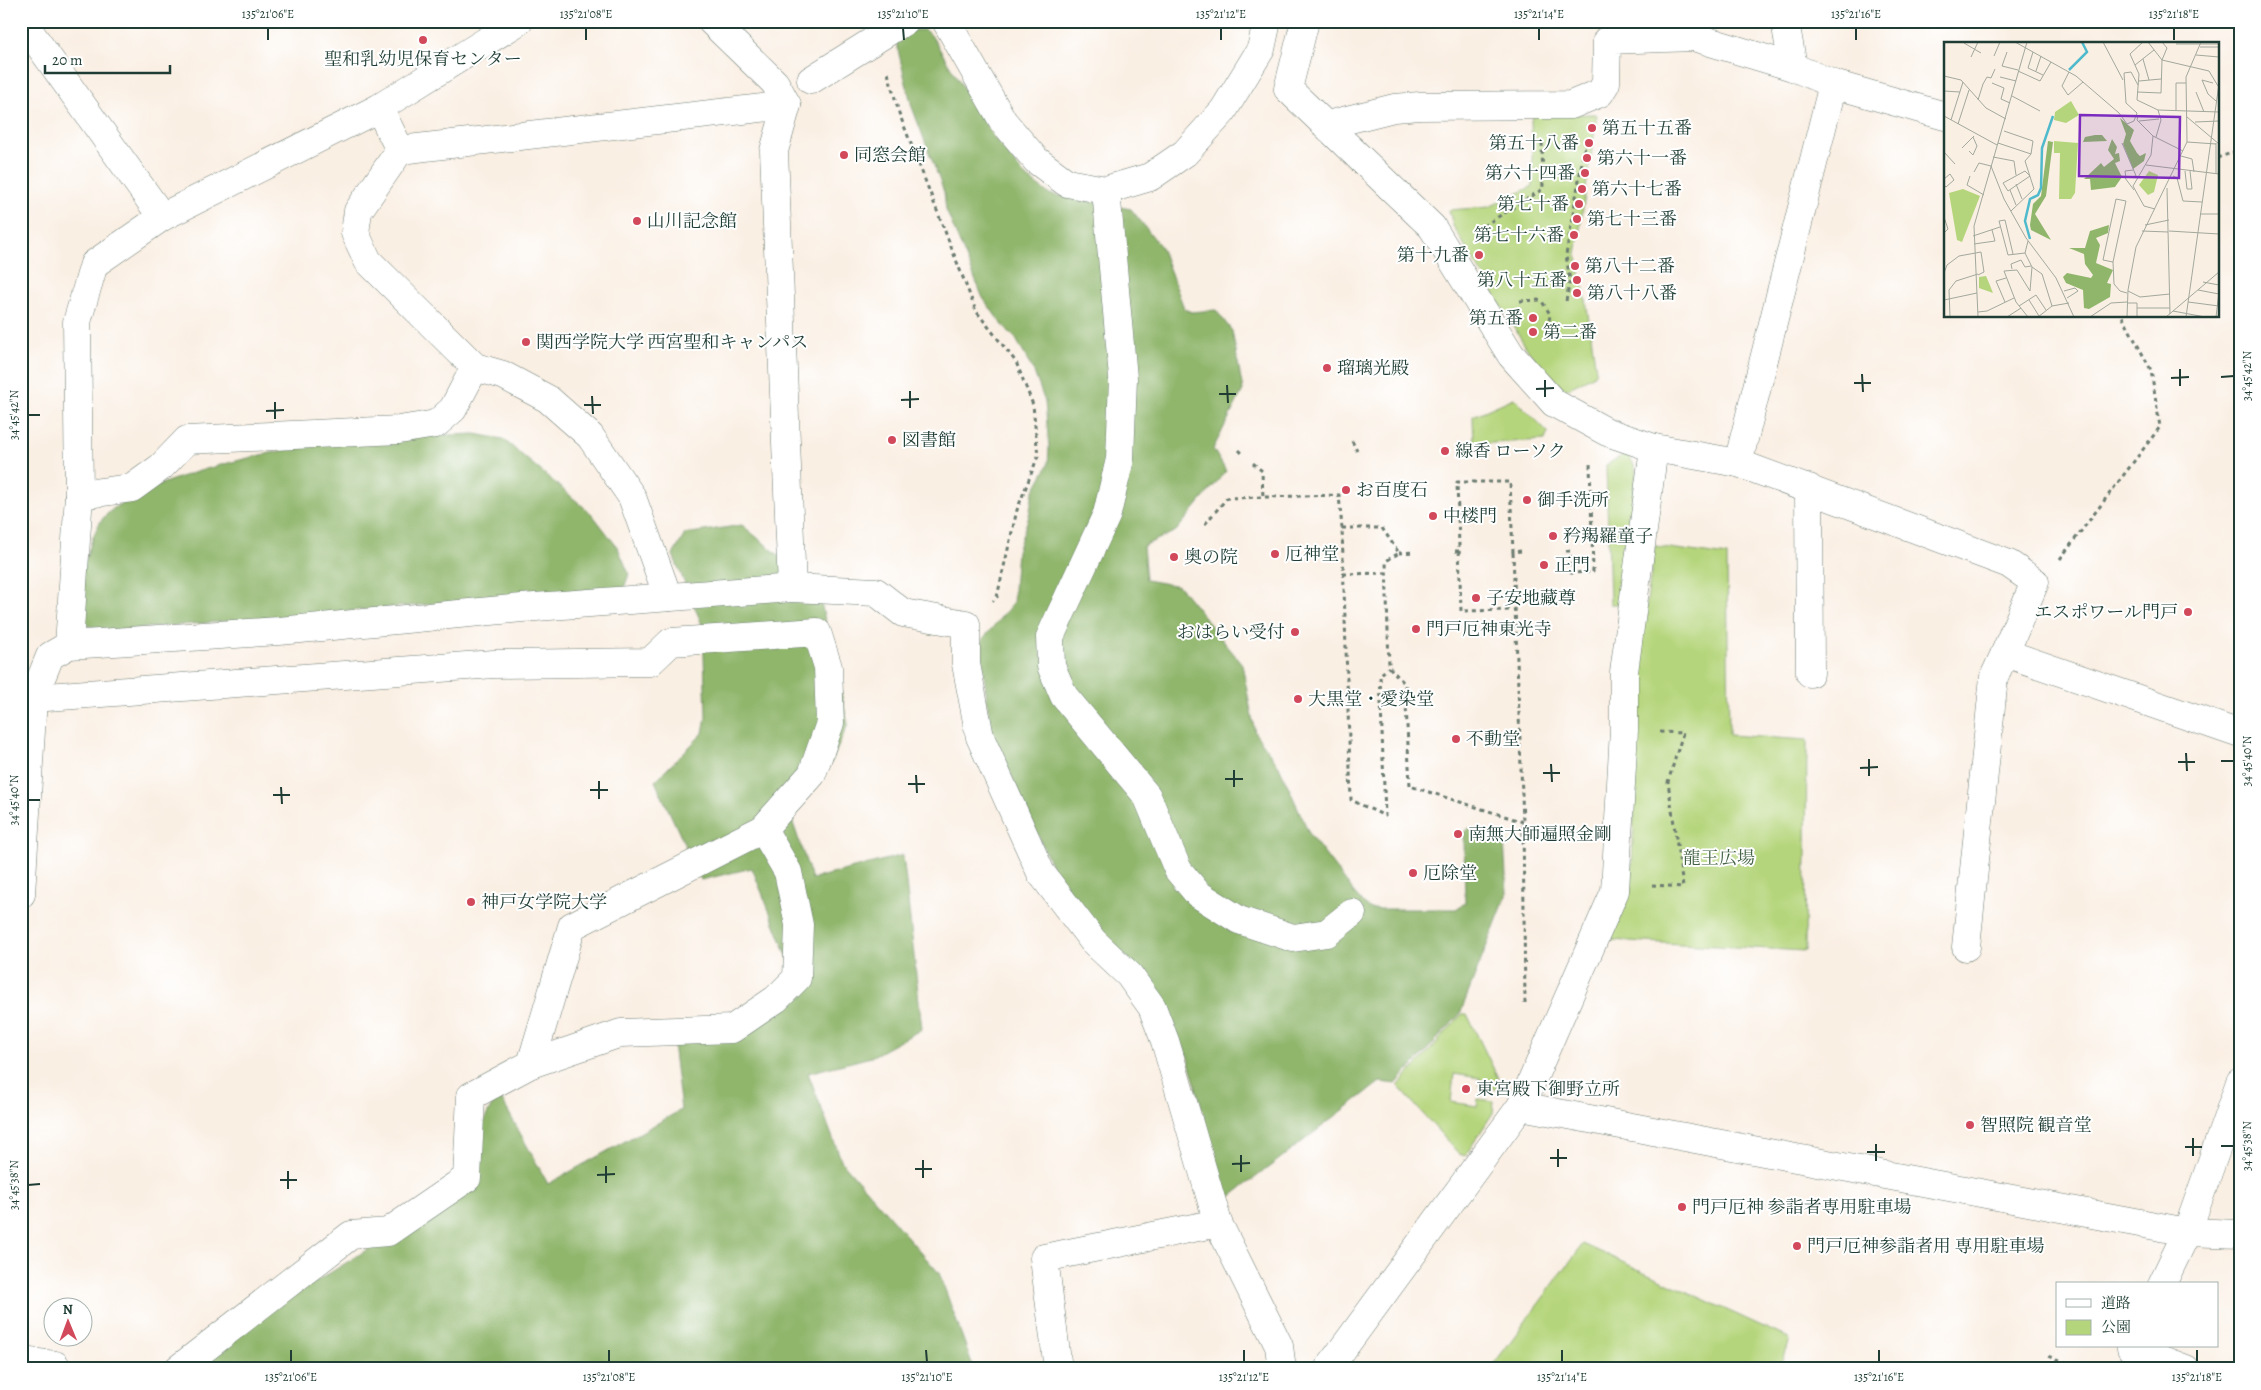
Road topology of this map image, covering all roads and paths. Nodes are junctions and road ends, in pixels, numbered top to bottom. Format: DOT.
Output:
graph roads {
  1 [pos="22,21"];
  2 [pos="519,21"];
  3 [pos="711,21"];
  4 [pos="905,21"];
  5 [pos="946,21"];
  6 [pos="1267,21"];
  7 [pos="1305,21"];
  8 [pos="1785,21"];
  9 [pos="1793,67"];
  10 [pos="886,68"];
  11 [pos="811,80"];
  12 [pos="1834,84"];
  13 [pos="786,105"];
  14 [pos="379,108"];
  15 [pos="1944,116"];
  16 [pos="1327,125"];
  17 [pos="1587,134"];
  18 [pos="1542,135"];
  19 [pos="400,150"];
  20 [pos="2240,150"];
  21 [pos="2218,158"];
  22 [pos="1106,190"];
  23 [pos="162,217"];
  24 [pos="1471,234"];
  25 [pos="1540,300"];
  26 [pos="1566,300"];
  27 [pos="1515,301"];
  28 [pos="2123,318"];
  29 [pos="475,367"];
  30 [pos="1352,442"];
  31 [pos="1644,445"];
  32 [pos="1239,450"];
  33 [pos="1357,451"];
  34 [pos="1243,454"];
  35 [pos="1253,463"];
  36 [pos="1738,463"];
  37 [pos="1809,488"];
  38 [pos="79,495"];
  39 [pos="1263,498"];
  40 [pos="1205,524"];
  41 [pos="1342,528"];
  42 [pos="1455,551"];
  43 [pos="1460,551"];
  44 [pos="1521,551"];
  45 [pos="1566,551"];
  46 [pos="1413,552"];
  47 [pos="1513,552"];
  48 [pos="1399,553"];
  49 [pos="1386,573"];
  50 [pos="1344,574"];
  51 [pos="2035,582"];
  52 [pos="792,588"];
  53 [pos="668,597"];
  54 [pos="1515,610"];
  55 [pos="966,624"];
  56 [pos="69,645"];
  57 [pos="2005,653"];
  58 [pos="1389,667"];
  59 [pos="1810,673"];
  60 [pos="32,698"];
  61 [pos="1670,732"];
  62 [pos="2240,734"];
  63 [pos="1523,822"];
  64 [pos="762,829"];
  65 [pos="1675,887"];
  66 [pos="21,894"];
  67 [pos="1352,913"];
  68 [pos="1966,947"];
  69 [pos="1525,1007"];
  70 [pos="531,1064"];
  71 [pos="2240,1082"];
  72 [pos="1521,1106"];
  73 [pos="1218,1223"];
  74 [pos="2187,1232"];
  75 [pos="2240,1234"];
  76 [pos="2163,1282"];
  77 [pos="2127,1354"];
  78 [pos="2049,1355"];
  79 [pos="21,1361"];
  80 [pos="58,1369"];
  81 [pos="178,1369"];
  82 [pos="1058,1369"];
  83 [pos="1282,1369"];
  84 [pos="1328,1369"];
  85 [pos="2079,1369"];
  86 [pos="2186,1369"];
  1 -- 23 [label="street"];
  2 -- 14 [label="street"];
  3 -- 13 [label="street"];
  4 -- 11 [label="street"];
  5 -- 22 [label="street"];
  6 -- 22 [label="street"];
  7 -- 16 [label="street"];
  8 -- 9 [label="street"];
  9 -- 12 [label="street"];
  9 -- 16 [label="street"];
  10 -- 55 [label="path"];
  12 -- 15 [label="street"];
  12 -- 36 [label="street"];
  13 -- 19 [label="street"];
  13 -- 52 [label="street"];
  14 -- 19 [label="street"];
  14 -- 23 [label="street"];
  16 -- 31 [label="street"];
  17 -- 26 [label="path"];
  18 -- 24 [label="path"];
  19 -- 29 [label="street"];
  20 -- 21 [label="path"];
  22 -- 67 [label="street"];
  23 -- 38 [label="street"];
  25 -- 27 [label="path"];
  28 -- 51 [label="path"];
  29 -- 38 [label="street"];
  29 -- 53 [label="street"];
  30 -- 33 [label="path"];
  31 -- 36 [label="street"];
  31 -- 45 [label="path"];
  31 -- 72 [label="street"];
  32 -- 34 [label="path"];
  35 -- 39 [label="path"];
  36 -- 37 [label="street"];
  37 -- 51 [label="street"];
  37 -- 59 [label="street"];
  38 -- 56 [label="street"];
  39 -- 40 [label="path"];
  39 -- 41 [label="path"];
  41 -- 48 [label="path"];
  41 -- 50 [label="path"];
  42 -- 43 [label="path"];
  43 -- 47 [label="path"];
  43 -- 54 [label="path"];
  44 -- 47 [label="path"];
  46 -- 48 [label="path"];
  47 -- 54 [label="path"];
  48 -- 49 [label="path"];
  49 -- 50 [label="path"];
  49 -- 58 [label="path"];
  50 -- 58 [label="path"];
  51 -- 57 [label="street"];
  52 -- 53 [label="street"];
  52 -- 55 [label="street"];
  53 -- 56 [label="street"];
  54 -- 63 [label="path"];
  55 -- 73 [label="street"];
  56 -- 60 [label="street"];
  57 -- 62 [label="street"];
  57 -- 68 [label="street"];
  58 -- 63 [label="path"];
  60 -- 64 [label="street"];
  60 -- 66 [label="street"];
  61 -- 65 [label="path"];
  63 -- 69 [label="path"];
  64 -- 70 [label="street"];
  64 -- 70 [label="street"];
  70 -- 81 [label="street"];
  71 -- 74 [label="street"];
  72 -- 74 [label="street"];
  72 -- 84 [label="street"];
  73 -- 82 [label="street"];
  73 -- 83 [label="street"];
  74 -- 75 [label="street"];
  74 -- 76 [label="street"];
  77 -- 86 [label="street"];
  78 -- 85 [label="path"];
  79 -- 80 [label="street"];
}
